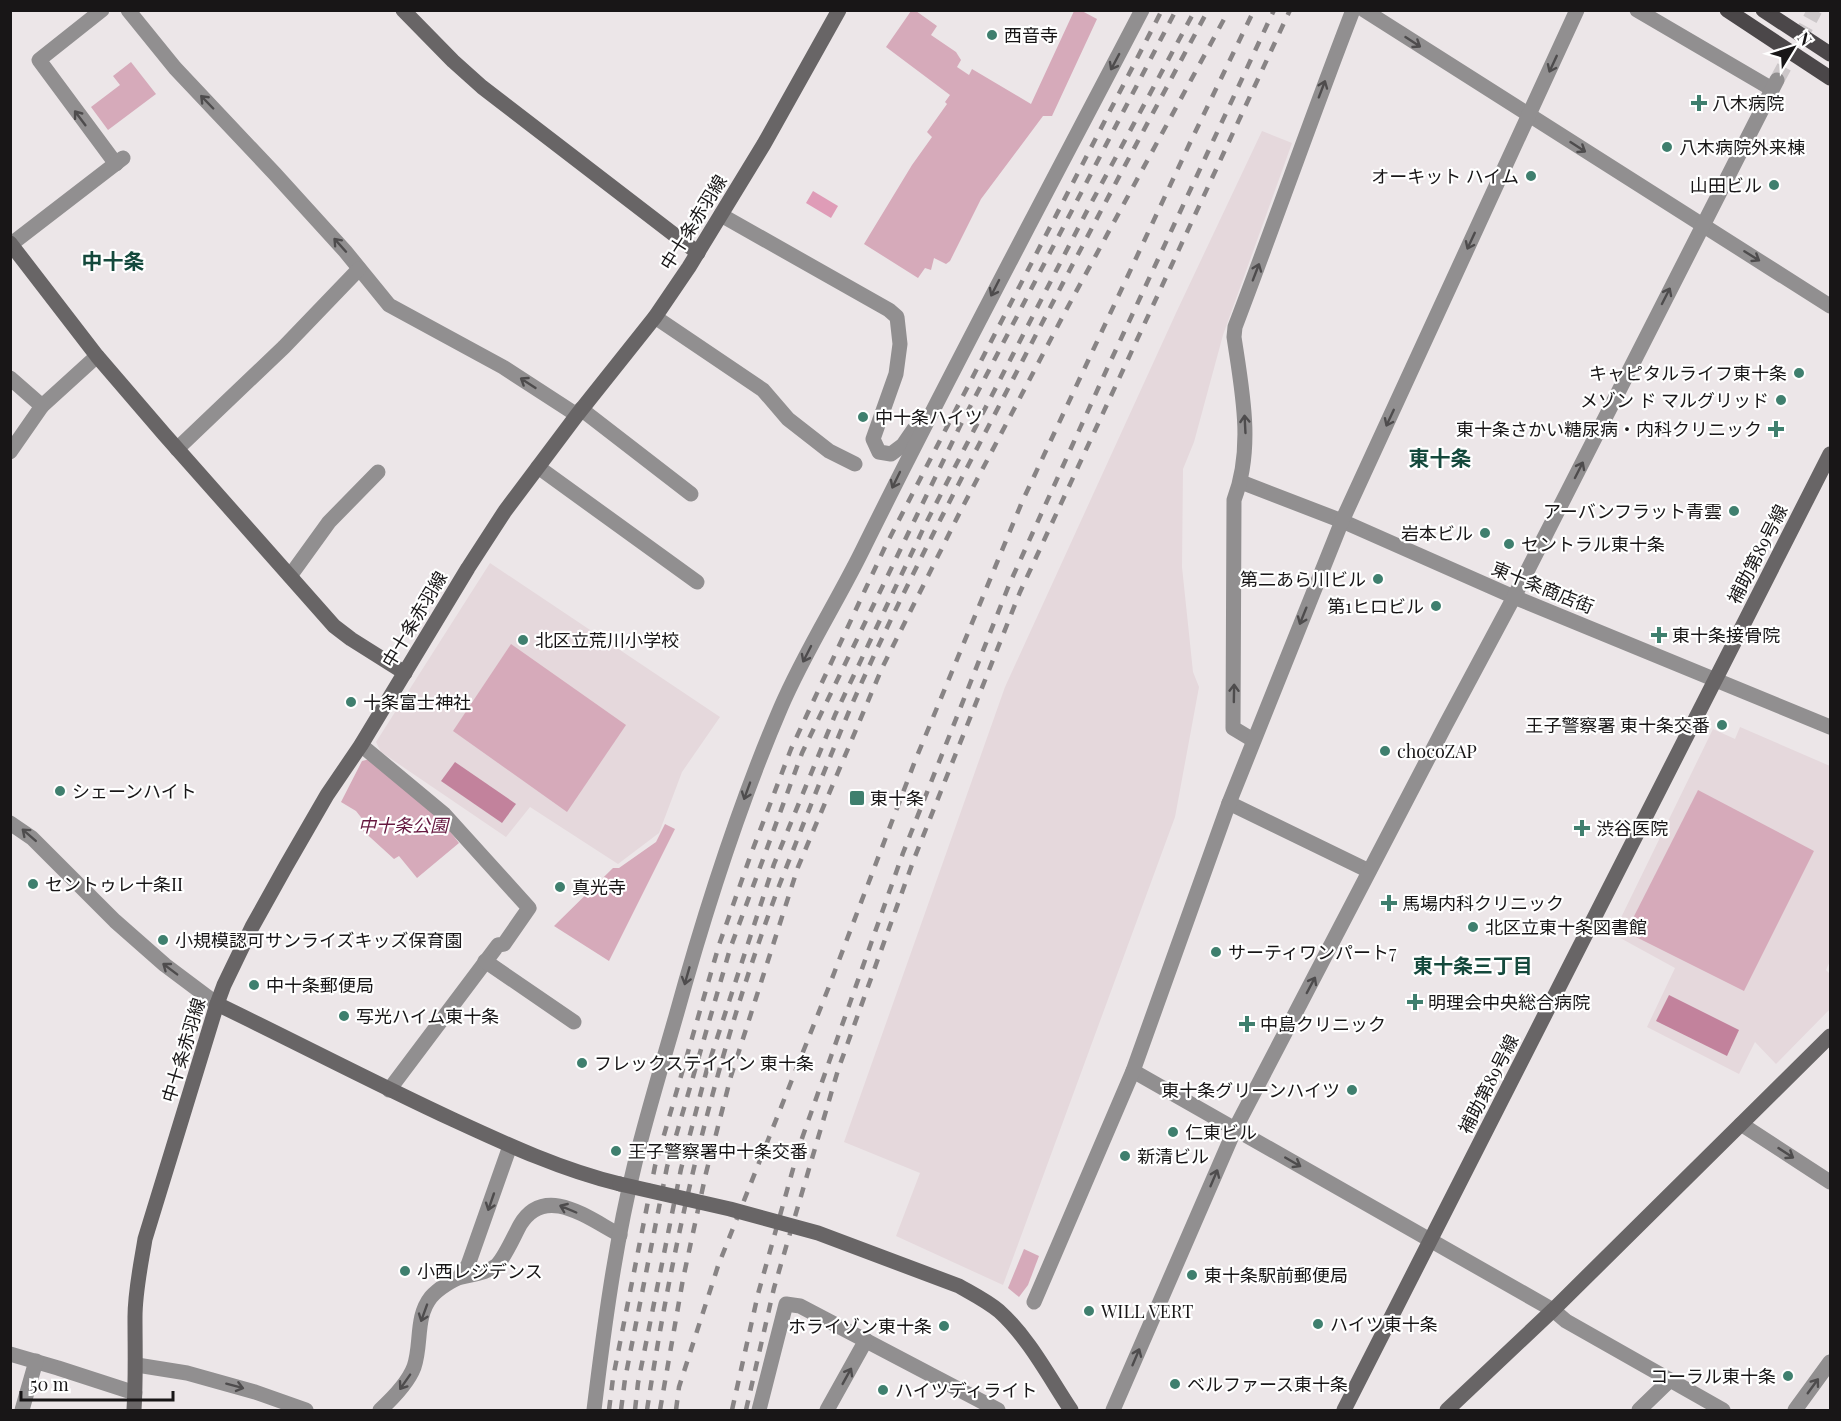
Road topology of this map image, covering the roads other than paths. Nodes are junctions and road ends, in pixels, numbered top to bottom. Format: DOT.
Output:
graph roads {
  1 [pos="102,10"];
  2 [pos="128,10"];
  3 [pos="403,10"];
  4 [pos="839,10"];
  5 [pos="1142,10"];
  6 [pos="1353,10"];
  7 [pos="1364,10"];
  8 [pos="1577,10"];
  9 [pos="1637,10"];
  10 [pos="1727,10"];
  11 [pos="1762,10"];
  12 [pos="1830,54"];
  13 [pos="1830,78"];
  14 [pos="1529,116"];
  15 [pos="721,215"];
  16 [pos="1702,225"];
  17 [pos="11,244"];
  18 [pos="698,253"];
  19 [pos="359,269"];
  20 [pos="1830,306"];
  21 [pos="655,317"];
  22 [pos="97,356"];
  23 [pos="10,378"];
  24 [pos="42,406"];
  25 [pos="579,412"];
  26 [pos="932,412"];
  27 [pos="177,449"];
  28 [pos="10,452"];
  29 [pos="1830,454"];
  30 [pos="855,464"];
  31 [pos="538,467"];
  32 [pos="378,472"];
  33 [pos="1241,482"];
  34 [pos="691,494"];
  35 [pos="1342,521"];
  36 [pos="290,576"];
  37 [pos="697,582"];
  38 [pos="1514,597"];
  39 [pos="405,673"];
  40 [pos="1716,679"];
  41 [pos="1830,727"];
  42 [pos="1253,740"];
  43 [pos="361,745"];
  44 [pos="1229,803"];
  45 [pos="10,823"];
  46 [pos="1369,871"];
  47 [pos="485,961"];
  48 [pos="217,1004"];
  49 [pos="574,1022"];
  50 [pos="1830,1036"];
  51 [pos="1133,1071"];
  52 [pos="389,1090"];
  53 [pos="1741,1124"];
  54 [pos="1235,1129"];
  55 [pos="510,1146"];
  56 [pos="1830,1182"];
  57 [pos="620,1235"];
  58 [pos="1430,1239"];
  59 [pos="459,1277"];
  60 [pos="1034,1302"];
  61 [pos="1553,1310"];
  62 [pos="866,1340"];
  63 [pos="10,1354"];
  64 [pos="36,1361"];
  65 [pos="1830,1362"];
  66 [pos="137,1365"];
  67 [pos="1670,1380"];
  68 [pos="135,1393"];
  69 [pos="991,1409"];
  70 [pos="22,1410"];
  71 [pos="134,1410"];
  72 [pos="306,1410"];
  73 [pos="380,1410"];
  74 [pos="594,1410"];
  75 [pos="759,1410"];
  76 [pos="827,1410"];
  77 [pos="1071,1410"];
  78 [pos="1113,1410"];
  79 [pos="1344,1410"];
  80 [pos="1447,1410"];
  81 [pos="1639,1410"];
  82 [pos="1723,1410"];
  83 [pos="1795,1410"];
  17 -- 1 [label="street, one-way"];
  19 -- 2 [label="street, one-way"];
  3 -- 18 [label="street"];
  4 -- 15 [label="street, 中十条赤羽線"];
  5 -- 26 [label="street, one-way"];
  33 -- 6 [label="street, one-way"];
  7 -- 14 [label="street, one-way"];
  8 -- 14 [label="street, one-way"];
  9 -- 16 [label="street"];
  10 -- 13 [label="main road"];
  11 -- 12 [label="main road"];
  14 -- 16 [label="street, one-way"];
  14 -- 35 [label="street, one-way"];
  15 -- 18 [label="street, 中十条赤羽線"];
  15 -- 26 [label="street"];
  16 -- 20 [label="street, one-way"];
  38 -- 16 [label="street, one-way"];
  17 -- 22 [label="street"];
  18 -- 21 [label="street, 中十条赤羽線"];
  25 -- 19 [label="street, one-way"];
  19 -- 27 [label="street"];
  21 -- 25 [label="street, 中十条赤羽線"];
  21 -- 30 [label="street"];
  22 -- 24 [label="street"];
  22 -- 27 [label="street"];
  23 -- 24 [label="street"];
  24 -- 28 [label="street"];
  25 -- 31 [label="street, 中十条赤羽線"];
  25 -- 34 [label="street"];
  26 -- 57 [label="street, one-way"];
  27 -- 36 [label="street"];
  29 -- 40 [label="street, 補助第89号線"];
  31 -- 37 [label="street"];
  31 -- 39 [label="street, 中十条赤羽線"];
  32 -- 36 [label="street"];
  33 -- 35 [label="street, 東十条商店街"];
  42 -- 33 [label="street, one-way"];
  35 -- 38 [label="street, 東十条商店街"];
  35 -- 42 [label="street, one-way"];
  36 -- 39 [label="street"];
  38 -- 40 [label="street, 東十条商店街"];
  38 -- 46 [label="street"];
  39 -- 43 [label="street, 中十条赤羽線"];
  40 -- 41 [label="street, 東十条商店街"];
  40 -- 58 [label="street, 補助第89号線"];
  42 -- 44 [label="street"];
  43 -- 47 [label="street"];
  43 -- 48 [label="street, 中十条赤羽線"];
  44 -- 46 [label="street"];
  44 -- 51 [label="street"];
  48 -- 45 [label="street, one-way"];
  54 -- 46 [label="street, one-way"];
  47 -- 49 [label="street"];
  47 -- 52 [label="street"];
  48 -- 52 [label="street"];
  48 -- 66 [label="street, 中十条赤羽線"];
  50 -- 53 [label="street"];
  51 -- 54 [label="street"];
  51 -- 60 [label="street"];
  52 -- 55 [label="street"];
  53 -- 56 [label="street, one-way"];
  53 -- 61 [label="street"];
  54 -- 58 [label="street, one-way"];
  78 -- 54 [label="street, one-way"];
  55 -- 59 [label="street, one-way"];
  55 -- 77 [label="street, bridge"];
  57 -- 59 [label="street, one-way"];
  57 -- 74 [label="street"];
  58 -- 61 [label="street"];
  58 -- 79 [label="street, 補助第89号線"];
  59 -- 73 [label="street, one-way"];
  61 -- 67 [label="street"];
  61 -- 80 [label="street"];
  62 -- 69 [label="street"];
  62 -- 75 [label="street"];
  76 -- 62 [label="street, one-way"];
  63 -- 64 [label="street"];
  64 -- 68 [label="street"];
  64 -- 70 [label="street"];
  83 -- 65 [label="street, one-way"];
  66 -- 68 [label="street, 中十条赤羽線"];
  66 -- 72 [label="street, one-way"];
  67 -- 81 [label="street"];
  67 -- 82 [label="street"];
  68 -- 71 [label="street, 中十条赤羽線"];
}
